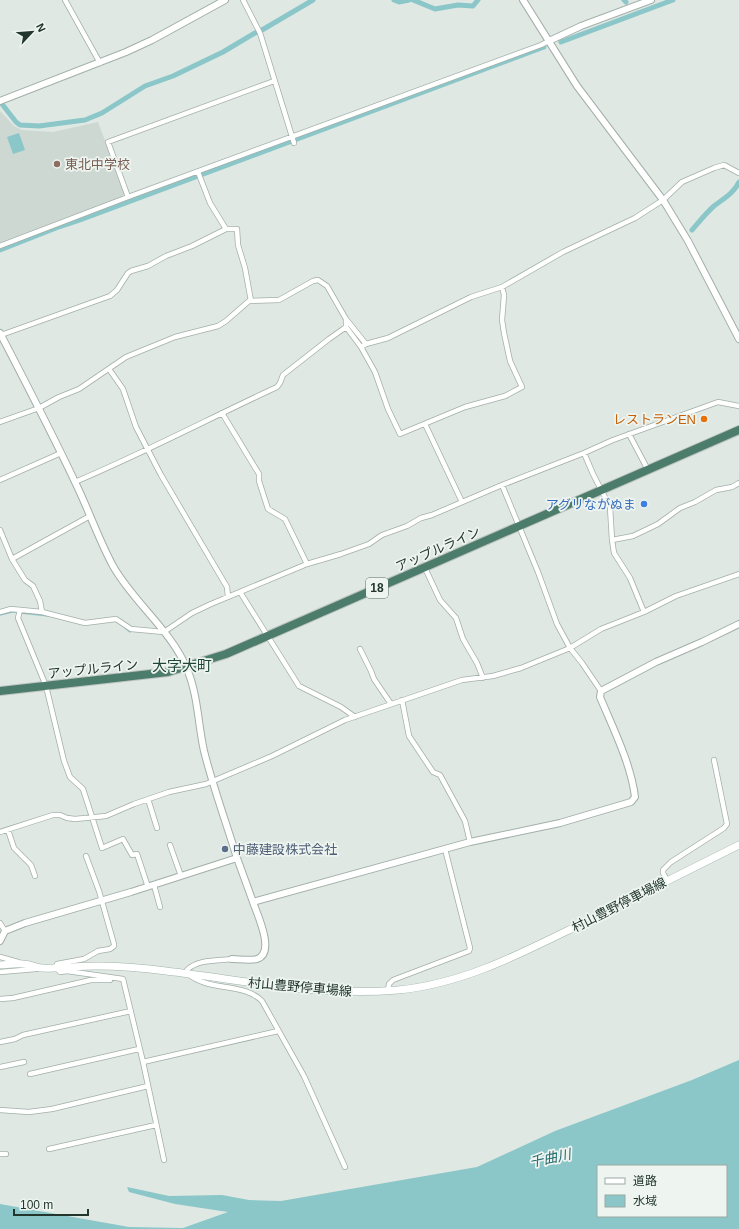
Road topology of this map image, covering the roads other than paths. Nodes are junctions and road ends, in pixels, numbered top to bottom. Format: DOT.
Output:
graph roads {
  1 [pos="65,0"];
  2 [pos="225,0"];
  3 [pos="243,0"];
  4 [pos="524,0"];
  5 [pos="651,0"];
  6 [pos="636,3"];
  7 [pos="549,41"];
  8 [pos="100,63"];
  9 [pos="274,81"];
  10 [pos="0,101"];
  11 [pos="292,140"];
  12 [pos="739,173"];
  13 [pos="199,174"];
  14 [pos="128,197"];
  15 [pos="663,200"];
  16 [pos="226,230"];
  17 [pos="0,246"];
  18 [pos="502,287"];
  19 [pos="251,301"];
  20 [pos="346,319"];
  21 [pos="346,328"];
  22 [pos="0,334"];
  23 [pos="739,339"];
  24 [pos="366,344"];
  25 [pos="361,347"];
  26 [pos="109,369"];
  27 [pos="739,406"];
  28 [pos="39,408"];
  29 [pos="222,413"];
  30 [pos="0,422"];
  31 [pos="425,424"];
  32 [pos="739,430"];
  33 [pos="629,434"];
  34 [pos="147,449"];
  35 [pos="61,453"];
  36 [pos="584,453"];
  37 [pos="648,470"];
  38 [pos="0,480"];
  39 [pos="75,482"];
  40 [pos="739,483"];
  41 [pos="502,485"];
  42 [pos="601,491"];
  43 [pos="462,502"];
  44 [pos="90,516"];
  45 [pos="520,526"];
  46 [pos="0,530"];
  47 [pos="612,540"];
  48 [pos="12,559"];
  49 [pos="307,564"];
  50 [pos="425,568"];
  51 [pos="739,574"];
  52 [pos="240,592"];
  53 [pos="228,597"];
  54 [pos="20,610"];
  55 [pos="0,612"];
  56 [pos="42,612"];
  57 [pos="644,612"];
  58 [pos="739,624"];
  59 [pos="164,632"];
  60 [pos="267,637"];
  61 [pos="570,648"];
  62 [pos="360,649"];
  63 [pos="187,668"];
  64 [pos="483,678"];
  65 [pos="46,686"];
  66 [pos="0,691"];
  67 [pos="600,691"];
  68 [pos="402,700"];
  69 [pos="391,704"];
  70 [pos="355,717"];
  71 [pos="714,760"];
  72 [pos="212,781"];
  73 [pos="148,799"];
  74 [pos="92,819"];
  75 [pos="157,828"];
  76 [pos="8,830"];
  77 [pos="0,832"];
  78 [pos="470,842"];
  79 [pos="170,845"];
  80 [pos="739,845"];
  81 [pos="445,849"];
  82 [pos="86,856"];
  83 [pos="237,858"];
  84 [pos="35,876"];
  85 [pos="181,876"];
  86 [pos="667,880"];
  87 [pos="151,886"];
  88 [pos="102,901"];
  89 [pos="252,902"];
  90 [pos="160,907"];
  91 [pos="0,923"];
  92 [pos="5,931"];
  93 [pos="0,941"];
  94 [pos="0,958"];
  95 [pos="232,959"];
  96 [pos="24,964"];
  97 [pos="0,965"];
  98 [pos="56,967"];
  99 [pos="41,968"];
  100 [pos="0,972"];
  101 [pos="188,974"];
  102 [pos="123,979"];
  103 [pos="388,990"];
  104 [pos="0,999"];
  105 [pos="131,1011"];
  106 [pos="278,1032"];
  107 [pos="0,1042"];
  108 [pos="139,1049"];
  109 [pos="24,1062"];
  110 [pos="143,1062"];
  111 [pos="0,1067"];
  112 [pos="30,1074"];
  113 [pos="148,1086"];
  114 [pos="0,1110"];
  115 [pos="156,1125"];
  116 [pos="48,1149"];
  117 [pos="0,1154"];
  118 [pos="6,1154"];
  119 [pos="164,1160"];
  120 [pos="345,1167"];
  1 -- 8 [label="street"];
  2 -- 8 [label="street"];
  3 -- 9 [label="street"];
  4 -- 7 [label="street"];
  5 -- 6 [label="street"];
  6 -- 7 [label="street"];
  7 -- 11 [label="street"];
  7 -- 15 [label="street"];
  8 -- 10 [label="street"];
  9 -- 11 [label="street"];
  9 -- 14 [label="street"];
  11 -- 13 [label="street"];
  12 -- 15 [label="street"];
  13 -- 14 [label="street"];
  13 -- 16 [label="street"];
  14 -- 17 [label="street"];
  15 -- 18 [label="street"];
  15 -- 23 [label="street"];
  16 -- 19 [label="street"];
  16 -- 22 [label="street"];
  18 -- 24 [label="street"];
  18 -- 31 [label="street"];
  19 -- 20 [label="street"];
  19 -- 26 [label="street"];
  20 -- 21 [label="street"];
  20 -- 24 [label="street"];
  21 -- 25 [label="street"];
  21 -- 29 [label="street"];
  22 -- 28 [label="street"];
  24 -- 25 [label="street"];
  25 -- 31 [label="street"];
  26 -- 28 [label="street"];
  26 -- 34 [label="street"];
  27 -- 33 [label="street"];
  28 -- 30 [label="street"];
  28 -- 35 [label="street"];
  29 -- 34 [label="street"];
  29 -- 49 [label="street"];
  31 -- 43 [label="street"];
  32 -- 37 [label="highway, アップルライン / 18"];
  33 -- 36 [label="street"];
  33 -- 37 [label="street"];
  34 -- 39 [label="street"];
  34 -- 53 [label="street"];
  35 -- 38 [label="street"];
  35 -- 39 [label="street"];
  36 -- 41 [label="street"];
  36 -- 42 [label="street"];
  37 -- 42 [label="highway, アップルライン / 18"];
  39 -- 44 [label="street"];
  40 -- 47 [label="street"];
  41 -- 43 [label="street"];
  41 -- 45 [label="street"];
  42 -- 45 [label="highway, アップルライン / 18"];
  42 -- 47 [label="street"];
  43 -- 49 [label="street"];
  44 -- 48 [label="street"];
  44 -- 59 [label="street"];
  45 -- 50 [label="highway, アップルライン / 18"];
  45 -- 61 [label="street"];
  46 -- 48 [label="street"];
  47 -- 57 [label="street"];
  48 -- 56 [label="street"];
  49 -- 52 [label="street"];
  50 -- 60 [label="highway, アップルライン / 18"];
  50 -- 64 [label="street"];
  51 -- 57 [label="street"];
  52 -- 53 [label="street"];
  52 -- 60 [label="street"];
  53 -- 59 [label="street"];
  54 -- 55 [label="street"];
  54 -- 56 [label="street"];
  54 -- 65 [label="street"];
  56 -- 59 [label="street"];
  57 -- 61 [label="street"];
  58 -- 67 [label="street"];
  59 -- 63 [label="street"];
  60 -- 63 [label="highway, アップルライン / 18"];
  60 -- 70 [label="street"];
  61 -- 64 [label="street"];
  61 -- 67 [label="street"];
  62 -- 69 [label="street"];
  63 -- 65 [label="highway, アップルライン / 18"];
  63 -- 72 [label="street"];
  64 -- 68 [label="street"];
  65 -- 66 [label="highway, アップルライン / 18"];
  65 -- 74 [label="street"];
  67 -- 78 [label="street"];
  68 -- 69 [label="street"];
  68 -- 78 [label="street"];
  69 -- 70 [label="street"];
  70 -- 72 [label="street"];
  71 -- 86 [label="street"];
  72 -- 73 [label="street"];
  72 -- 83 [label="street"];
  73 -- 74 [label="street"];
  73 -- 75 [label="street"];
  74 -- 76 [label="street"];
  74 -- 87 [label="street"];
  76 -- 77 [label="street"];
  76 -- 84 [label="street"];
  78 -- 81 [label="street"];
  79 -- 85 [label="street"];
  80 -- 86 [label="main road, 村山豊野停車場線"];
  81 -- 89 [label="street"];
  81 -- 103 [label="street"];
  82 -- 88 [label="street"];
  83 -- 85 [label="street"];
  83 -- 89 [label="street"];
  85 -- 87 [label="street"];
  86 -- 103 [label="main road, 村山豊野停車場線"];
  87 -- 88 [label="street"];
  87 -- 90 [label="street"];
  88 -- 92 [label="street"];
  88 -- 98 [label="street"];
  89 -- 95 [label="street"];
  91 -- 92 [label="street"];
  92 -- 93 [label="street"];
  94 -- 96 [label="street"];
  95 -- 101 [label="street"];
  96 -- 97 [label="main road, 村山豊野停車場線"];
  96 -- 99 [label="main road, 村山豊野停車場線"];
  98 -- 99 [label="main road, 村山豊野停車場線"];
  98 -- 101 [label="main road, 村山豊野停車場線"];
  98 -- 102 [label="street"];
  99 -- 100 [label="street"];
  101 -- 103 [label="main road, 村山豊野停車場線"];
  101 -- 106 [label="street"];
  102 -- 104 [label="street"];
  102 -- 105 [label="street"];
  105 -- 107 [label="street"];
  105 -- 108 [label="street"];
  106 -- 110 [label="street"];
  106 -- 120 [label="street"];
  108 -- 110 [label="street"];
  108 -- 112 [label="street"];
  109 -- 111 [label="street"];
  110 -- 113 [label="street"];
  113 -- 114 [label="street"];
  113 -- 115 [label="street"];
  115 -- 116 [label="street"];
  115 -- 119 [label="street"];
  117 -- 118 [label="street"];
}
